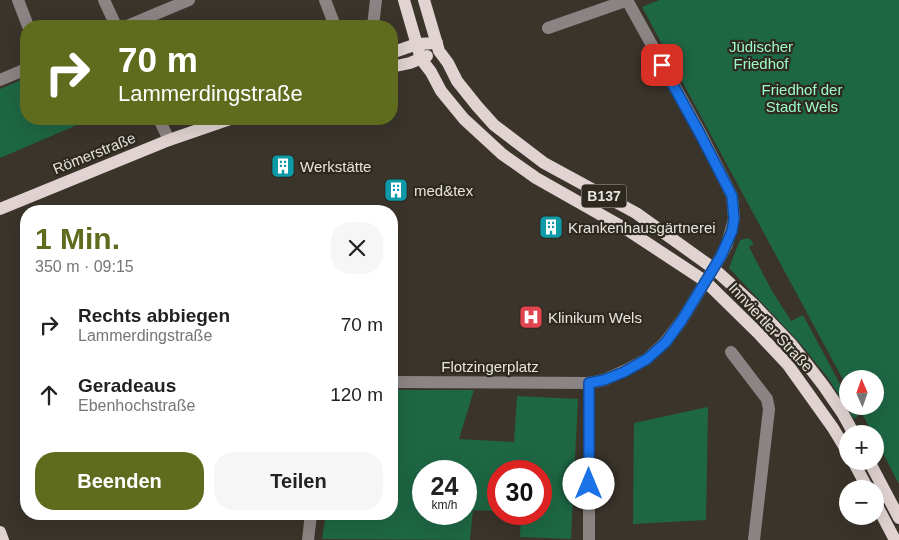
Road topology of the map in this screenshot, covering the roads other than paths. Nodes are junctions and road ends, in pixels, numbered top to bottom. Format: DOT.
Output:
graph roads {
  1 [pos="18,0"];
  2 [pos="104,0"];
  3 [pos="189,0"];
  4 [pos="325,0"];
  5 [pos="376,0"];
  6 [pos="404,0"];
  7 [pos="424,0"];
  8 [pos="627,0"];
  9 [pos="26,20"];
  10 [pos="113,20"];
  11 [pos="141,20"];
  12 [pos="333,20"];
  13 [pos="374,20"];
  14 [pos="548,28"];
  15 [pos="417,44"];
  16 [pos="438,47"];
  17 [pos="398,51"];
  18 [pos="421,59"];
  19 [pos="398,65"];
  20 [pos="20,72"];
  21 [pos="0,80"];
  22 [pos="162,125"];
  23 [pos="213,125"];
  24 [pos="169,140"];
  25 [pos="0,209"];
  26 [pos="713,268"];
  27 [pos="705,281"];
  28 [pos="730,352"];
  29 [pos="398,382"];
  30 [pos="589,383"];
  31 [pos="849,425"];
  32 [pos="839,437"];
  33 [pos="874,470"];
  34 [pos="899,518"];
  35 [pos="884,519"];
  36 [pos="310,520"];
  37 [pos="0,532"];
  38 [pos="2,540"];
  39 [pos="308,540"];
  40 [pos="589,540"];
  41 [pos="754,540"];
  42 [pos="895,540"];
  1 -- 9 [label="street"];
  2 -- 10 [label="street"];
  3 -- 11 [label="street"];
  4 -- 12 [label="street"];
  5 -- 13 [label="street"];
  6 -- 15 [label="main road, Innviertler Straße / B137"];
  7 -- 16 [label="main road, Innviertler Straße / B137"];
  8 -- 14 [label="street"];
  8 -- 26 [label="street, Flotzingerplatz"];
  15 -- 16 [label="main road"];
  15 -- 17 [label="main road"];
  15 -- 18 [label="main road, Innviertler Straße / B137"];
  16 -- 18 [label="main road"];
  16 -- 26 [label="main road, Innviertler Straße / B137"];
  18 -- 19 [label="main road"];
  18 -- 27 [label="main road, Innviertler Straße / B137"];
  20 -- 21 [label="street"];
  22 -- 24 [label="street"];
  23 -- 24 [label="main road, Römerstraße"];
  24 -- 25 [label="main road, Römerstraße"];
  26 -- 27 [label="street, Flotzingerplatz"];
  26 -- 31 [label="main road, Innviertler Straße / B137"];
  27 -- 30 [label="street, Flotzingerplatz"];
  27 -- 32 [label="main road, Innviertler Straße / B137"];
  28 -- 41 [label="street"];
  29 -- 30 [label="street, Flotzingerplatz"];
  30 -- 40 [label="street"];
  33 -- 34 [label="main road"];
  35 -- 42 [label="main road"];
  36 -- 39 [label="street"];
  37 -- 38 [label="main road"];
}
